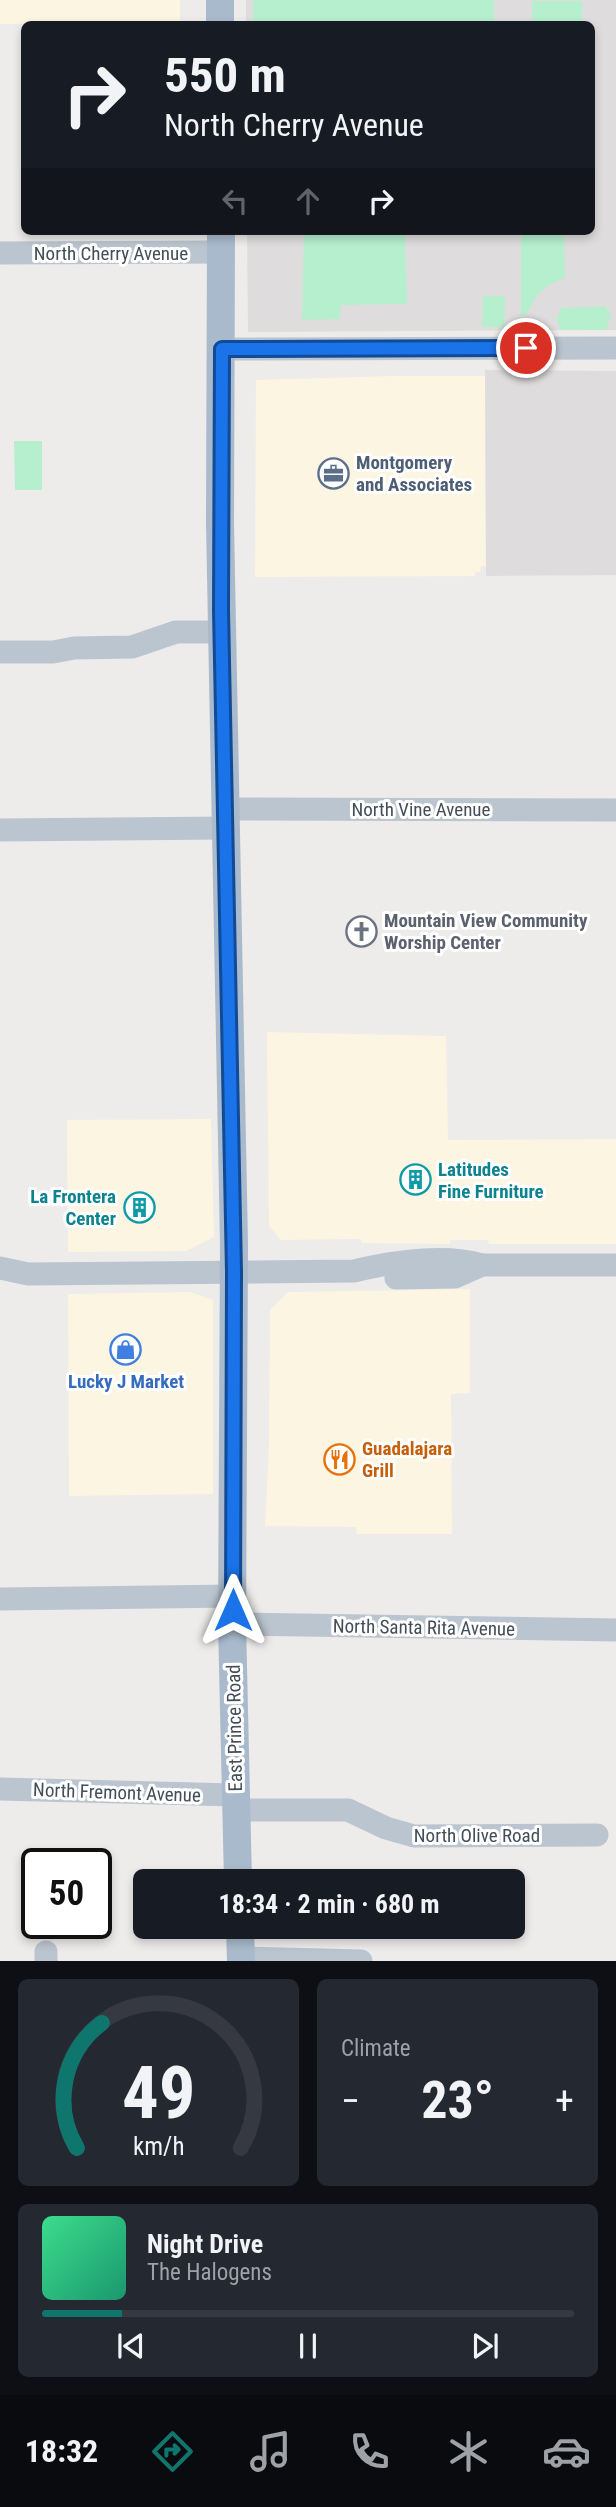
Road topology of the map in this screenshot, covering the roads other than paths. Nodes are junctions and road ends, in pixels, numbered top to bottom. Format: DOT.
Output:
graph roads {
  1 [pos="220,0"];
  2 [pos="220,21"];
  3 [pos="221,242"];
  4 [pos="0,253"];
  5 [pos="616,348"];
  6 [pos="222,349"];
  7 [pos="222,632"];
  8 [pos="0,652"];
  9 [pos="616,810"];
  10 [pos="225,818"];
  11 [pos="0,830"];
  12 [pos="616,1265"];
  13 [pos="0,1268"];
  14 [pos="234,1272"];
  15 [pos="28,1274"];
  16 [pos="0,1283"];
  17 [pos="233,1596"];
  18 [pos="0,1599"];
  19 [pos="232,1624"];
  20 [pos="616,1630"];
  21 [pos="0,1789"];
  22 [pos="235,1803"];
  23 [pos="597,1835"];
  24 [pos="238,1869"];
  25 [pos="240,1939"];
  26 [pos="241,1960"];
  27 [pos="361,1961"];
  1 -- 2 [label="main road"];
  3 -- 4 [label="street, North Cherry Avenue"];
  3 -- 6 [label="main road, East Prince Road"];
  5 -- 6 [label="street"];
  6 -- 7 [label="main road, East Prince Road"];
  7 -- 8 [label="street"];
  7 -- 10 [label="main road, East Prince Road"];
  9 -- 10 [label="street, North Vine Avenue"];
  10 -- 11 [label="street, North Vine Avenue"];
  10 -- 14 [label="main road, East Prince Road"];
  12 -- 14 [label="street"];
  13 -- 15 [label="street"];
  14 -- 15 [label="street"];
  14 -- 17 [label="main road, East Prince Road"];
  15 -- 16 [label="street"];
  17 -- 18 [label="street"];
  17 -- 19 [label="main road, East Prince Road"];
  19 -- 20 [label="street, North Santa Rita Avenue"];
  19 -- 22 [label="main road, East Prince Road"];
  21 -- 22 [label="street, North Fremont Avenue"];
  22 -- 23 [label="street, North Olive Road"];
  22 -- 24 [label="main road, East Prince Road"];
  25 -- 26 [label="main road"];
  26 -- 27 [label="street"];
}
